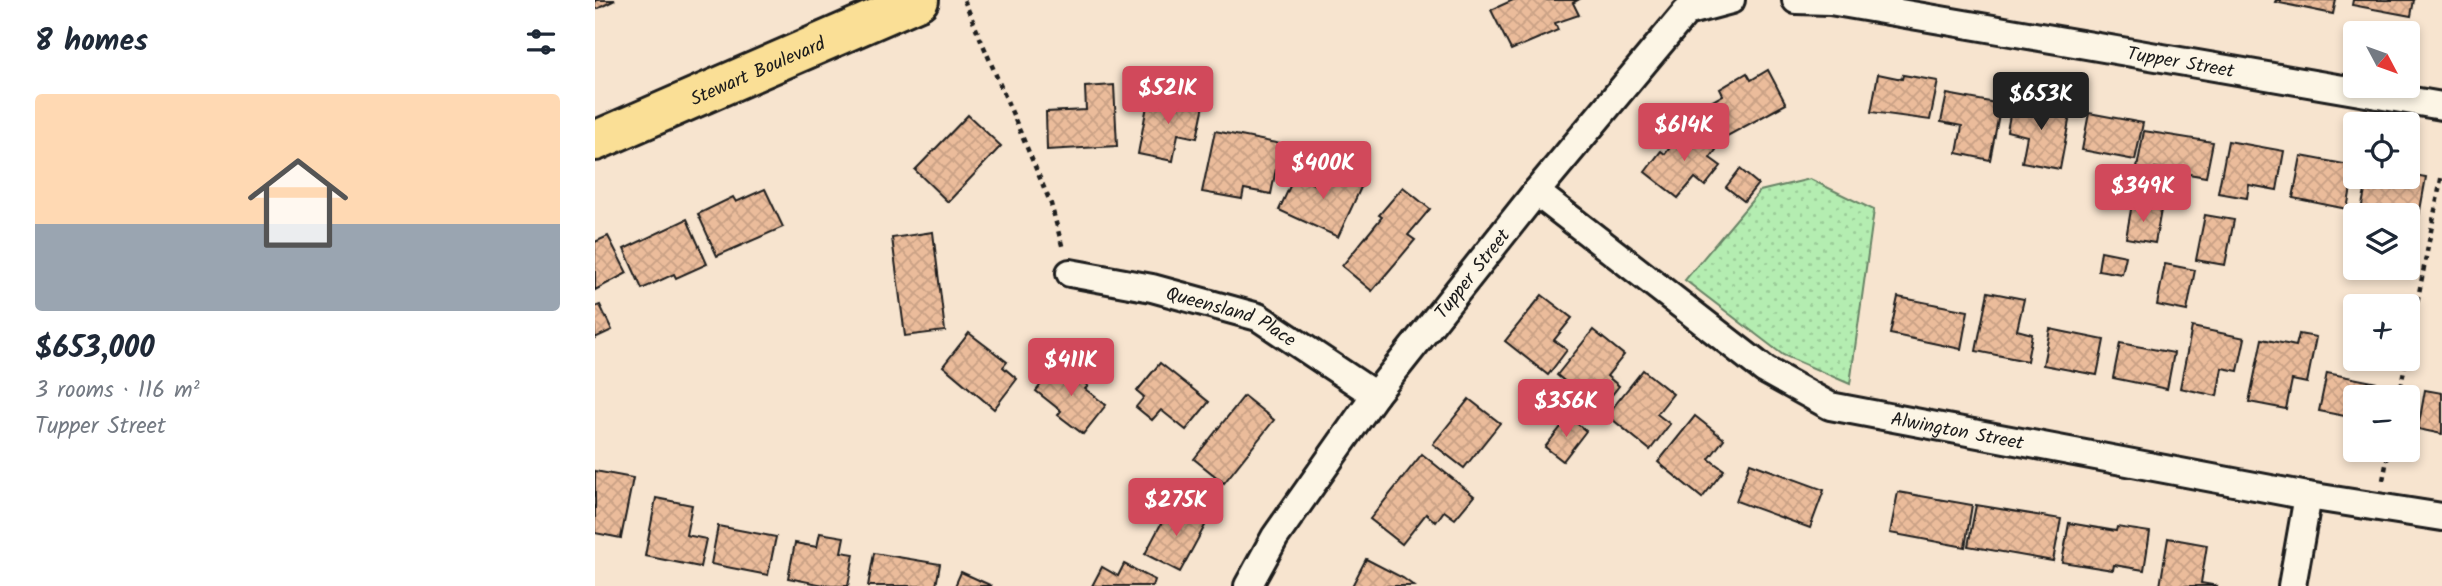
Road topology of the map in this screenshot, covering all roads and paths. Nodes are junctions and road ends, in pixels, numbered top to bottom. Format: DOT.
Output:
graph roads {
  1 [pos="919,0"];
  2 [pos="964,0"];
  3 [pos="1731,0"];
  4 [pos="1796,0"];
  5 [pos="1684,6"];
  6 [pos="2442,106"];
  7 [pos="595,141"];
  8 [pos="2442,174"];
  9 [pos="1535,192"];
  10 [pos="1070,273"];
  11 [pos="2419,294"];
  12 [pos="1375,395"];
  13 [pos="2308,496"];
  14 [pos="2442,517"];
  15 [pos="1248,586"];
  16 [pos="2292,586"];
  1 -- 7 [label="main road, Stewart Boulevard"];
  2 -- 10 [label="path"];
  3 -- 5 [label="street, Tupper Street"];
  4 -- 6 [label="street, Tupper Street"];
  5 -- 9 [label="street, Tupper Street"];
  8 -- 11 [label="path"];
  9 -- 12 [label="street, Tupper Street"];
  9 -- 13 [label="street, Alwington Street"];
  10 -- 12 [label="street, Queensland Place"];
  12 -- 15 [label="street, Tupper Street"];
  13 -- 14 [label="street, Alwington Street"];
  13 -- 16 [label="street"];
}
